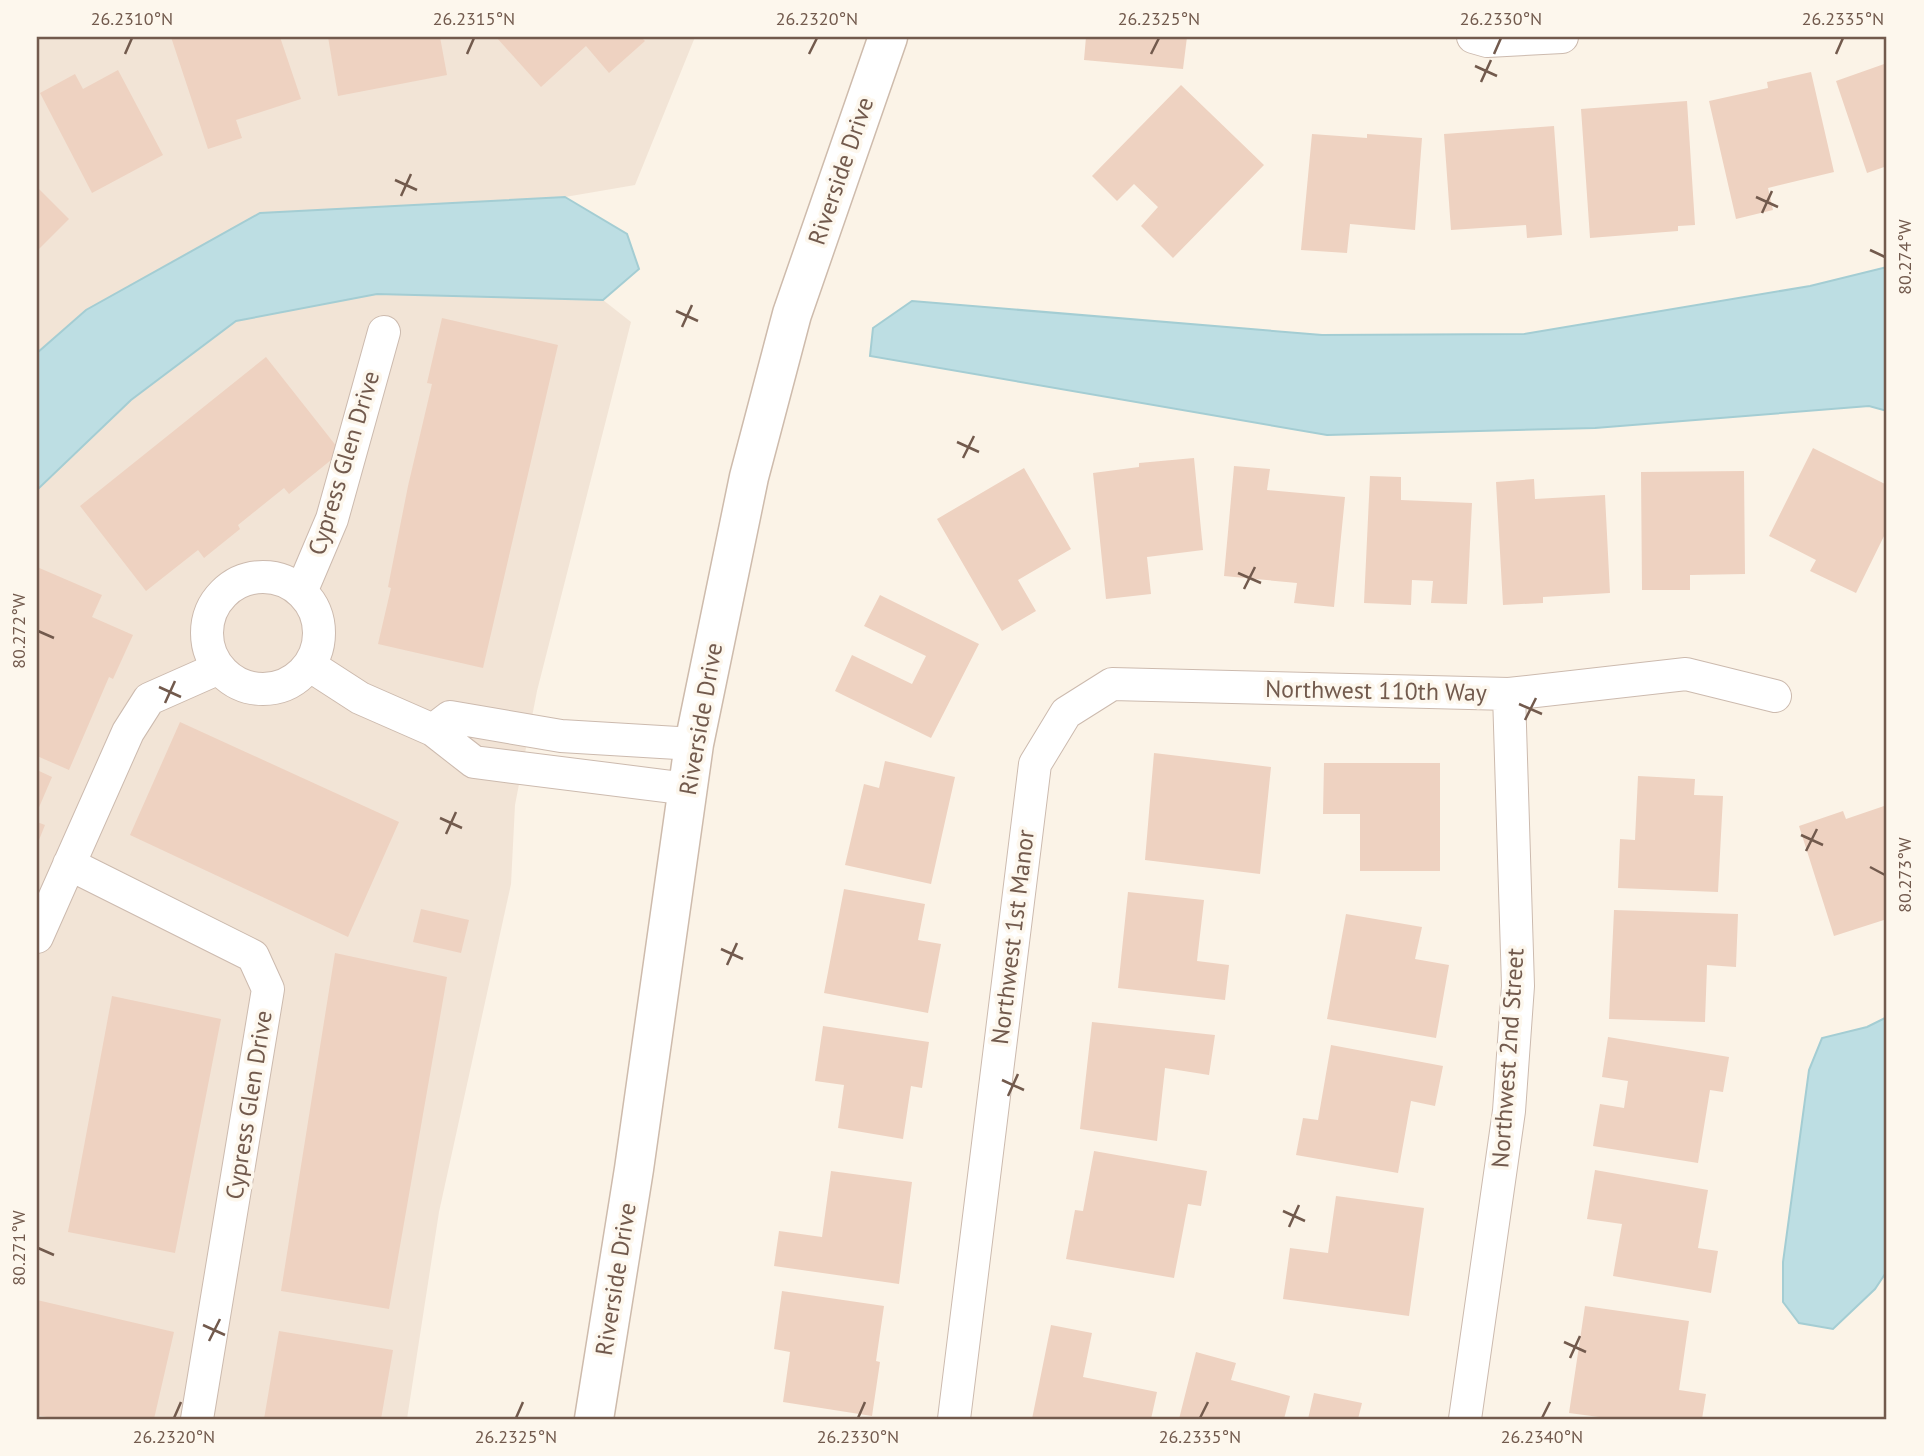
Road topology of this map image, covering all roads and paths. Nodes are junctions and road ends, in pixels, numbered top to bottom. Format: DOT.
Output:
graph roads {
  1 [pos="888,37"];
  2 [pos="1473,37"];
  3 [pos="1562,37"];
  4 [pos="384,332"];
  5 [pos="301,592"];
  6 [pos="309,665"];
  7 [pos="219,668"];
  8 [pos="1509,694"];
  9 [pos="1775,696"];
  10 [pos="1066,713"];
  11 [pos="433,730"];
  12 [pos="694,744"];
  13 [pos="688,789"];
  14 [pos="69,864"];
  15 [pos="37,937"];
  16 [pos="197,1419"];
  17 [pos="594,1419"];
  18 [pos="954,1419"];
  19 [pos="1465,1419"];
  1 -- 12 [label="street, Riverside Drive"];
  2 -- 3 [label="street"];
  4 -- 5 [label="street, Cypress Glen Drive"];
  5 -- 6 [label="street"];
  5 -- 7 [label="street, Cypress Glen Drive"];
  6 -- 7 [label="street"];
  6 -- 11 [label="street"];
  7 -- 14 [label="street"];
  8 -- 9 [label="street, Northwest 110th Way"];
  8 -- 10 [label="street, Northwest 110th Way"];
  8 -- 19 [label="street, Northwest 2nd Street"];
  10 -- 18 [label="street, Northwest 1st Manor"];
  11 -- 12 [label="street"];
  11 -- 13 [label="street"];
  12 -- 13 [label="street, Riverside Drive"];
  13 -- 17 [label="street, Riverside Drive"];
  14 -- 15 [label="street"];
  14 -- 16 [label="street, Cypress Glen Drive"];
}
